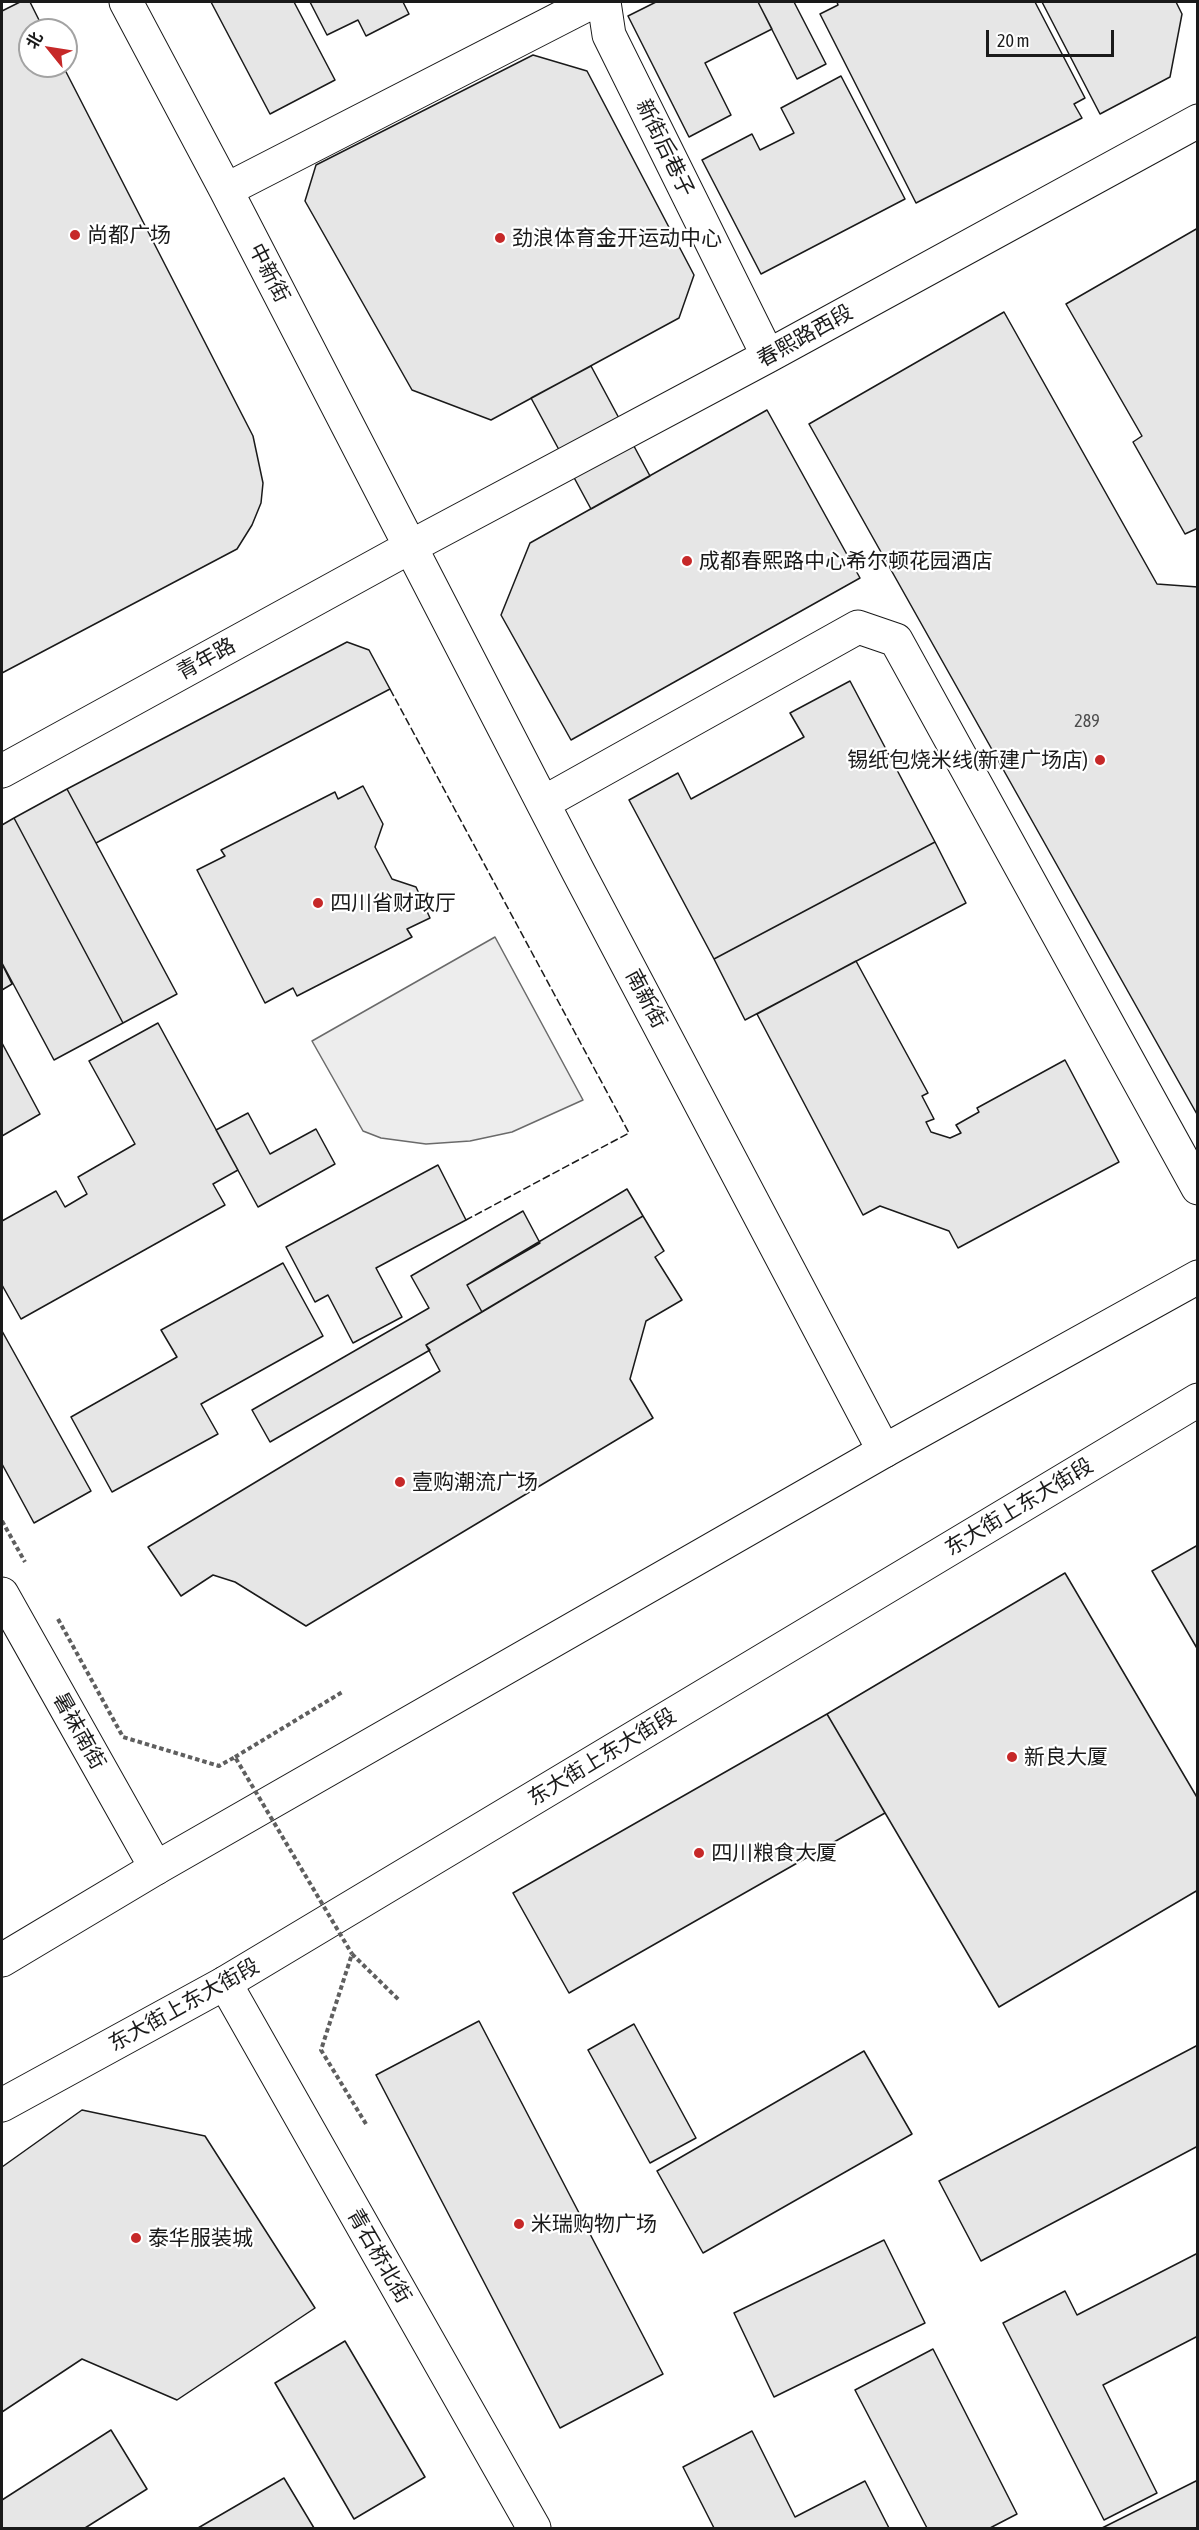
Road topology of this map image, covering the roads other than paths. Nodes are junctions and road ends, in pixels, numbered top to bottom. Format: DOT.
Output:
graph roads {
  1 [pos="126,2"];
  2 [pos="592,2"];
  3 [pos="604,2"];
  4 [pos="1197,121"];
  5 [pos="226,190"];
  6 [pos="768,356"];
  7 [pos="410,547"];
  8 [pos="2,771"];
  9 [pos="543,803"];
  10 [pos="1197,1188"];
  11 [pos="1197,1278"];
  12 [pos="1197,1400"];
  13 [pos="884,1451"];
  14 [pos="2,1594"];
  15 [pos="156,1868"];
  16 [pos="2,1960"];
  17 [pos="225,1983"];
  18 [pos="2,2105"];
  19 [pos="534,2529"];
  1 -- 5 [label="street, 中新街"];
  2 -- 5 [label="street"];
  3 -- 6 [label="street, 新街后巷子"];
  4 -- 6 [label="street, 春熙路西段"];
  5 -- 7 [label="street, 中新街"];
  6 -- 7 [label="street, 春熙路西段"];
  7 -- 8 [label="street, 青年路"];
  7 -- 9 [label="street, 南新街"];
  9 -- 10 [label="street"];
  9 -- 13 [label="street, 南新街"];
  11 -- 13 [label="street"];
  12 -- 17 [label="street, 东大街上东大街段"];
  13 -- 15 [label="street"];
  14 -- 15 [label="street, 暑袜南街"];
  15 -- 16 [label="street"];
  17 -- 18 [label="street, 东大街上东大街段"];
  17 -- 19 [label="street, 青石桥北街"];
}
